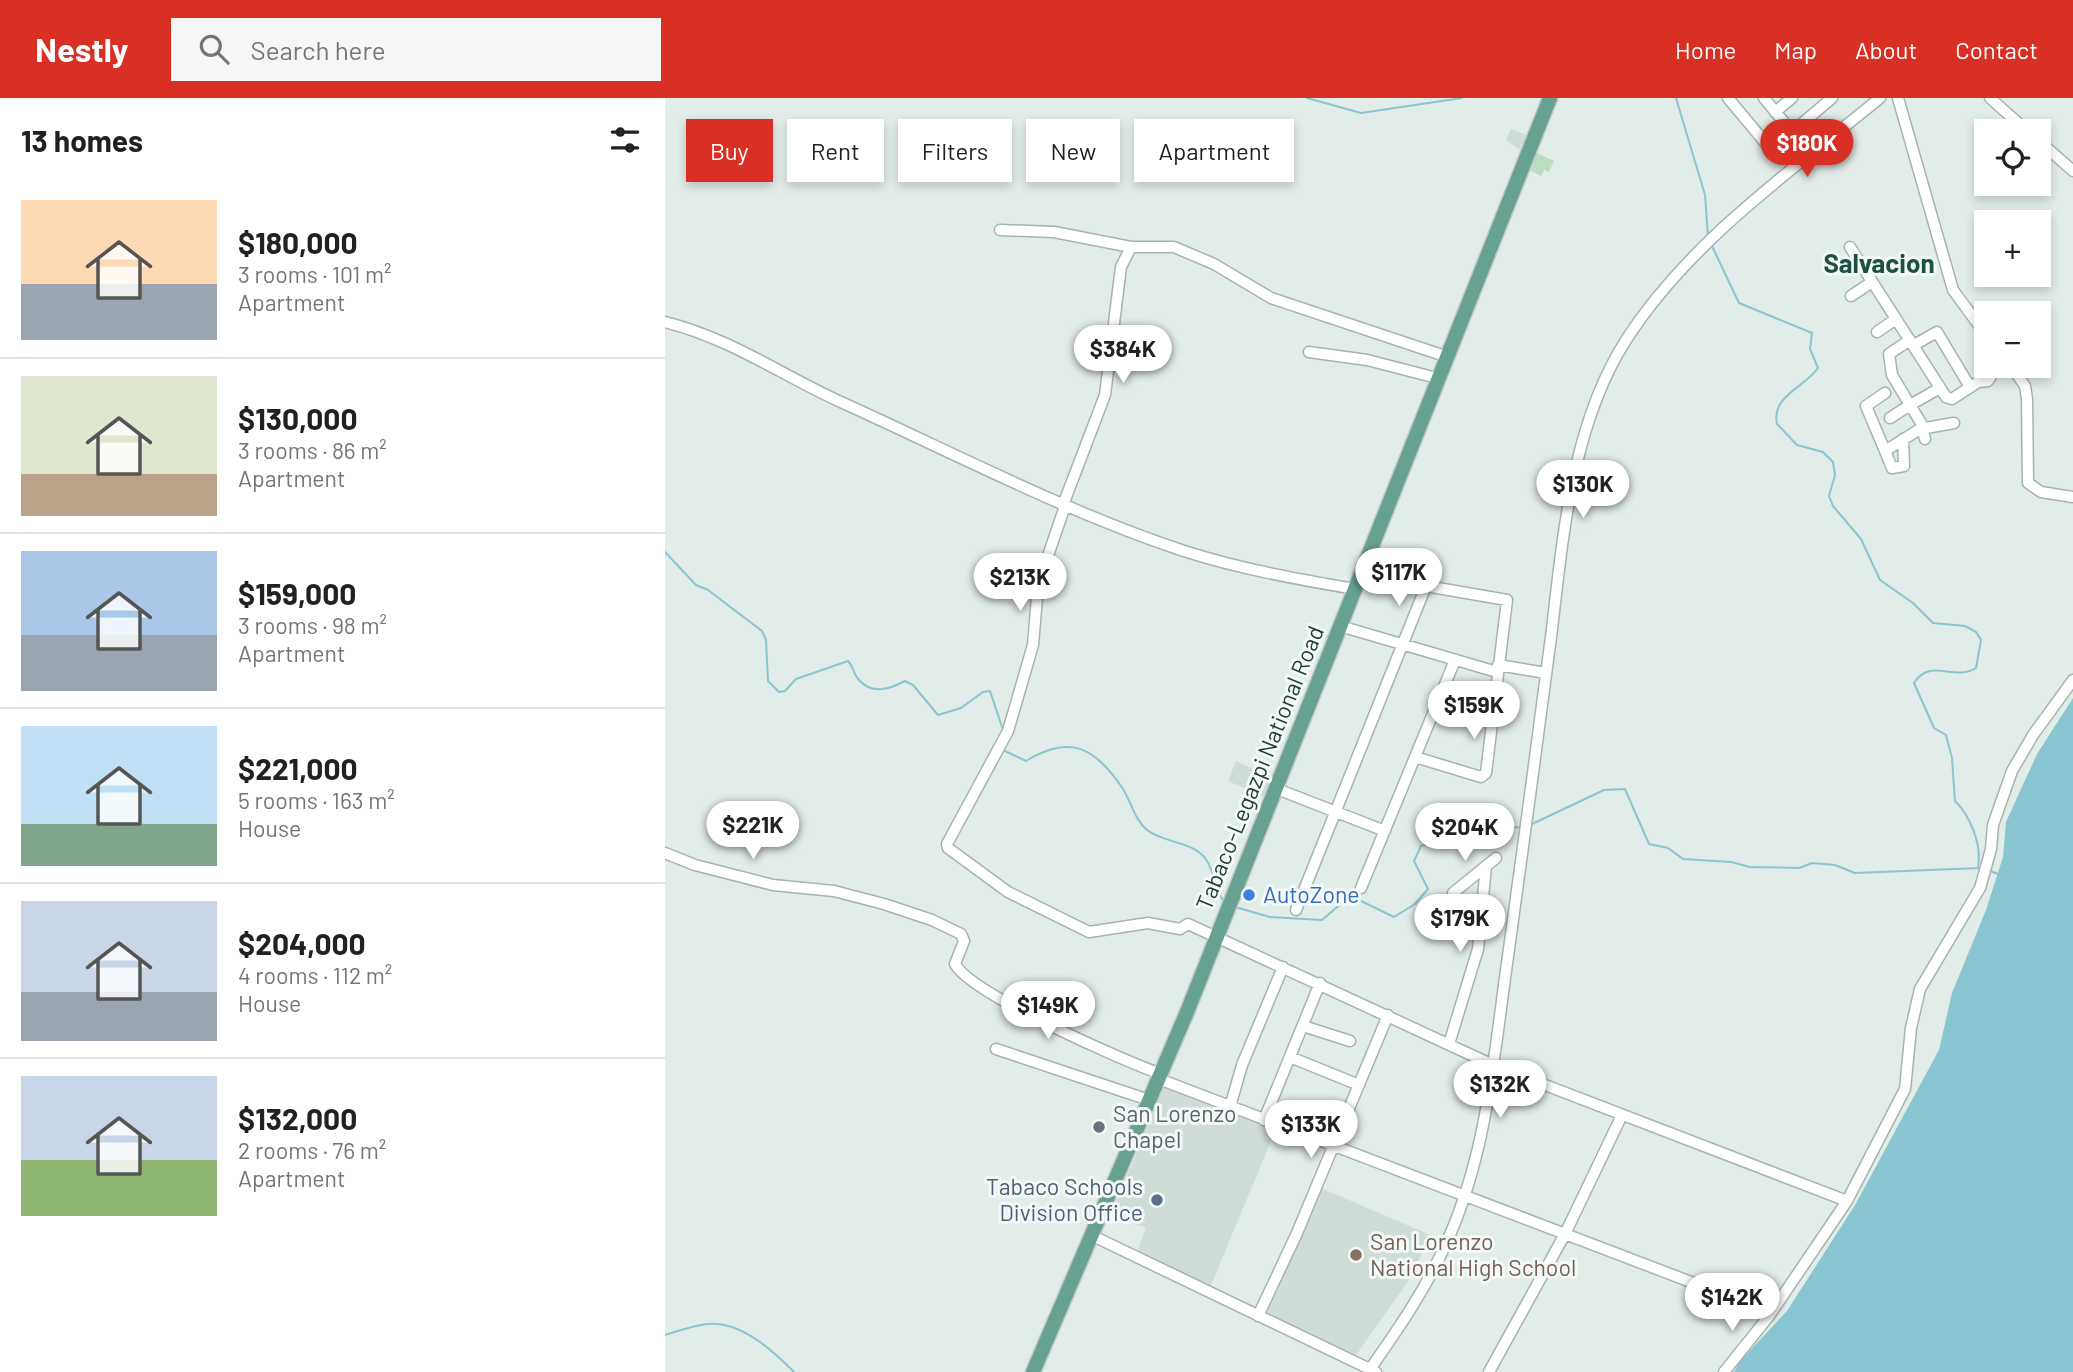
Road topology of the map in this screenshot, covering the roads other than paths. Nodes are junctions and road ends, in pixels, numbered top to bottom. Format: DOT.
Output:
graph roads {
  1 [pos="1550,98"];
  2 [pos="1728,98"];
  3 [pos="1764,98"];
  4 [pos="1791,98"];
  5 [pos="1832,98"];
  6 [pos="1880,98"];
  7 [pos="1898,98"];
  8 [pos="1990,98"];
  9 [pos="1775,112"];
  10 [pos="2014,119"];
  11 [pos="1768,146"];
  12 [pos="2051,152"];
  13 [pos="2073,171"];
  14 [pos="1000,230"];
  15 [pos="1131,247"];
  16 [pos="1850,247"];
  17 [pos="1872,282"];
  18 [pos="1851,296"];
  19 [pos="1896,319"];
  20 [pos="1974,319"];
  21 [pos="665,322"];
  22 [pos="1877,332"];
  23 [pos="1912,343"];
  24 [pos="1309,352"];
  25 [pos="1445,356"];
  26 [pos="1437,378"];
  27 [pos="1991,378"];
  28 [pos="2019,378"];
  29 [pos="1970,387"];
  30 [pos="1940,388"];
  31 [pos="1885,393"];
  32 [pos="1910,405"];
  33 [pos="1891,418"];
  34 [pos="1954,424"];
  35 [pos="1924,434"];
  36 [pos="1903,439"];
  37 [pos="1885,451"];
  38 [pos="2073,497"];
  39 [pos="1064,505"];
  40 [pos="1355,589"];
  41 [pos="1341,626"];
  42 [pos="1401,643"];
  43 [pos="1455,660"];
  44 [pos="1498,669"];
  45 [pos="1546,673"];
  46 [pos="2073,680"];
  47 [pos="1415,758"];
  48 [pos="1277,789"];
  49 [pos="1335,812"];
  50 [pos="1385,831"];
  51 [pos="665,853"];
  52 [pos="1496,858"];
  53 [pos="1486,866"];
  54 [pos="1361,888"];
  55 [pos="1453,892"];
  56 [pos="1296,910"];
  57 [pos="1217,937"];
  58 [pos="1283,967"];
  59 [pos="1320,984"];
  60 [pos="1388,1015"];
  61 [pos="1303,1026"];
  62 [pos="1350,1041"];
  63 [pos="1449,1044"];
  64 [pos="996,1049"];
  65 [pos="1290,1058"];
  66 [pos="1493,1065"];
  67 [pos="1160,1076"];
  68 [pos="1359,1085"];
  69 [pos="1149,1100"];
  70 [pos="1230,1107"];
  71 [pos="1622,1115"];
  72 [pos="1264,1120"];
  73 [pos="1334,1146"];
  74 [pos="1465,1196"];
  75 [pos="1847,1201"];
  76 [pos="1565,1234"];
  77 [pos="1093,1236"];
  78 [pos="1725,1294"];
  79 [pos="1258,1316"];
  80 [pos="1371,1371"];
  81 [pos="1033,1372"];
  82 [pos="1489,1372"];
  83 [pos="1724,1372"];
  1 -- 25 [label="main road, Tabaco-Legazpi National Road"];
  2 -- 11 [label="street"];
  3 -- 9 [label="street"];
  4 -- 9 [label="street"];
  5 -- 9 [label="street"];
  6 -- 45 [label="street"];
  7 -- 20 [label="street"];
  8 -- 10 [label="street"];
  12 -- 13 [label="street"];
  14 -- 15 [label="street"];
  15 -- 25 [label="street"];
  15 -- 39 [label="street"];
  16 -- 17 [label="street"];
  17 -- 18 [label="street"];
  17 -- 19 [label="street"];
  19 -- 22 [label="street"];
  19 -- 23 [label="street"];
  21 -- 39 [label="street"];
  23 -- 29 [label="street"];
  23 -- 30 [label="street"];
  23 -- 32 [label="street"];
  24 -- 26 [label="street"];
  25 -- 26 [label="main road, Tabaco-Legazpi National Road"];
  26 -- 40 [label="main road, Tabaco-Legazpi National Road"];
  27 -- 29 [label="street"];
  28 -- 38 [label="street"];
  29 -- 30 [label="street"];
  30 -- 32 [label="street"];
  31 -- 37 [label="street"];
  32 -- 33 [label="street"];
  32 -- 35 [label="street"];
  34 -- 35 [label="street"];
  35 -- 36 [label="street"];
  36 -- 37 [label="street"];
  36 -- 37 [label="street"];
  39 -- 40 [label="street"];
  39 -- 57 [label="street"];
  40 -- 41 [label="main road, Tabaco-Legazpi National Road"];
  41 -- 42 [label="street"];
  41 -- 48 [label="main road, Tabaco-Legazpi National Road"];
  42 -- 43 [label="street"];
  42 -- 44 [label="street"];
  42 -- 49 [label="street"];
  43 -- 44 [label="street"];
  43 -- 47 [label="street"];
  44 -- 45 [label="street"];
  44 -- 47 [label="street"];
  45 -- 66 [label="street"];
  46 -- 75 [label="street"];
  47 -- 50 [label="street"];
  48 -- 49 [label="street"];
  48 -- 57 [label="main road, Tabaco-Legazpi National Road"];
  49 -- 50 [label="street"];
  49 -- 56 [label="street"];
  50 -- 54 [label="street"];
  51 -- 67 [label="street"];
  52 -- 53 [label="street"];
  53 -- 55 [label="street"];
  53 -- 63 [label="street"];
  57 -- 58 [label="street"];
  57 -- 67 [label="main road, Tabaco-Legazpi National Road"];
  58 -- 59 [label="street"];
  58 -- 70 [label="street"];
  59 -- 60 [label="street"];
  59 -- 61 [label="street"];
  60 -- 63 [label="street"];
  60 -- 68 [label="street"];
  61 -- 62 [label="street"];
  61 -- 65 [label="street"];
  63 -- 66 [label="street"];
  64 -- 69 [label="street"];
  65 -- 68 [label="street"];
  65 -- 72 [label="street"];
  66 -- 71 [label="street"];
  66 -- 74 [label="street"];
  67 -- 69 [label="main road, Tabaco-Legazpi National Road"];
  67 -- 70 [label="street"];
  68 -- 73 [label="street"];
  69 -- 77 [label="main road, Tabaco-Legazpi National Road"];
  70 -- 72 [label="street"];
  71 -- 75 [label="street"];
  71 -- 76 [label="street"];
  72 -- 73 [label="street"];
  73 -- 74 [label="street"];
  73 -- 79 [label="street"];
  74 -- 76 [label="street"];
  74 -- 80 [label="street"];
  75 -- 83 [label="street"];
  76 -- 78 [label="street"];
  76 -- 82 [label="street"];
  77 -- 79 [label="street"];
  77 -- 81 [label="main road, Tabaco-Legazpi National Road"];
  79 -- 80 [label="street"];
}
